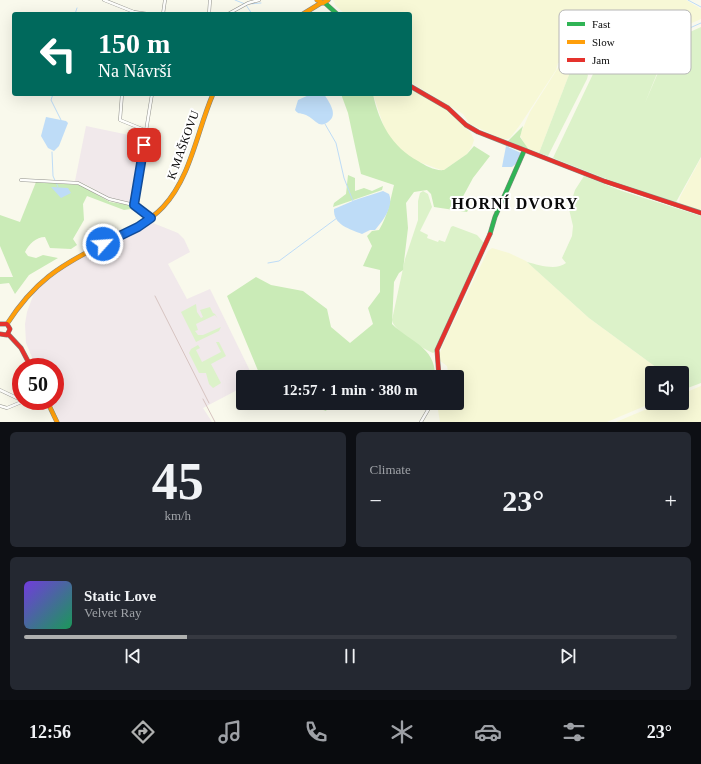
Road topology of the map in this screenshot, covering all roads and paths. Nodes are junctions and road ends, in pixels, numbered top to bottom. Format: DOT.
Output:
graph roads {
  1 [pos="104,0"];
  2 [pos="165,0"];
  3 [pos="210,0"];
  4 [pos="259,0"];
  5 [pos="323,1"];
  6 [pos="128,10"];
  7 [pos="138,12"];
  8 [pos="163,12"];
  9 [pos="209,12"];
  10 [pos="232,12"];
  11 [pos="305,12"];
  12 [pos="334,12"];
  13 [pos="412,87"];
  14 [pos="122,96"];
  15 [pos="152,96"];
  16 [pos="212,96"];
  17 [pos="147,131"];
  18 [pos="524,151"];
  19 [pos="21,180"];
  20 [pos="134,205"];
  21 [pos="701,213"];
  22 [pos="151,218"];
  23 [pos="0,324"];
  24 [pos="7,324"];
  25 [pos="8,334"];
  26 [pos="0,335"];
  27 [pos="26,358"];
  28 [pos="438,370"];
  29 [pos="1,392"];
  30 [pos="12,396"];
  31 [pos="0,406"];
  32 [pos="12,406"];
  33 [pos="51,410"];
  34 [pos="428,410"];
  35 [pos="57,422"];
  36 [pos="421,422"];
  1 -- 6 [label="street"];
  2 -- 8 [label="street"];
  3 -- 9 [label="street"];
  4 -- 10 [label="street"];
  5 -- 11 [label="street"];
  5 -- 12 [label="street"];
  6 -- 7 [label="street"];
  13 -- 18 [label="street"];
  14 -- 17 [label="street"];
  15 -- 17 [label="street"];
  16 -- 22 [label="street, K MAŠKOVU"];
  17 -- 20 [label="street"];
  18 -- 21 [label="street"];
  18 -- 28 [label="street"];
  19 -- 20 [label="street"];
  20 -- 22 [label="street"];
  22 -- 24 [label="street, K MAŠKOVU"];
  23 -- 24 [label="street"];
  24 -- 25 [label="street"];
  25 -- 26 [label="street"];
  25 -- 27 [label="street"];
  29 -- 30 [label="street"];
  31 -- 32 [label="street"];
  33 -- 35 [label="street"];
  34 -- 36 [label="street"];
}
